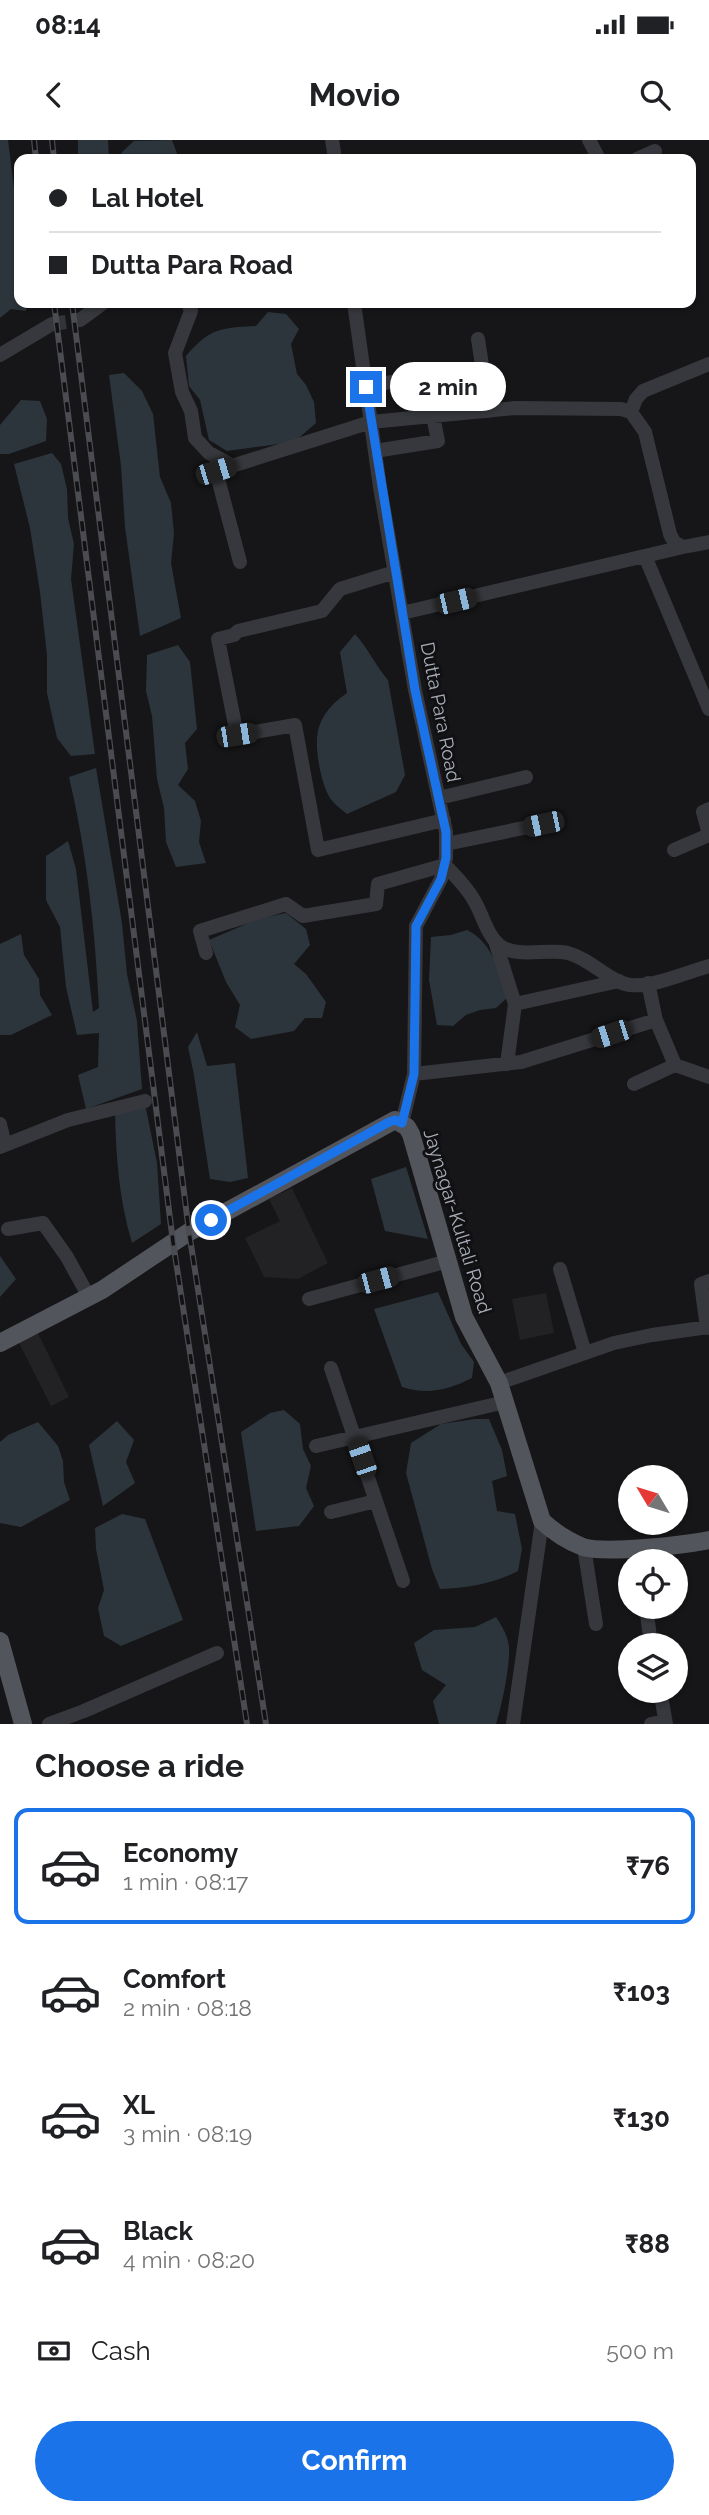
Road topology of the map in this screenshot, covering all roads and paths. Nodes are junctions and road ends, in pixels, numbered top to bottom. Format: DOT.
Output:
graph roads {
  1 [pos="655,151"];
  2 [pos="648,154"];
  3 [pos="96,308"];
  4 [pos="190,308"];
  5 [pos="355,308"];
  6 [pos="80,320"];
  7 [pos="52,324"];
  8 [pos="478,339"];
  9 [pos="0,355"];
  10 [pos="709,364"];
  11 [pos="411,378"];
  12 [pos="366,387"];
  13 [pos="489,411"];
  14 [pos="631,412"];
  15 [pos="433,416"];
  16 [pos="371,422"];
  17 [pos="375,451"];
  18 [pos="233,466"];
  19 [pos="709,542"];
  20 [pos="683,547"];
  21 [pos="645,556"];
  22 [pos="240,562"];
  23 [pos="395,572"];
  24 [pos="402,613"];
  25 [pos="709,709"];
  26 [pos="527,777"];
  27 [pos="439,798"];
  28 [pos="709,809"];
  29 [pos="444,820"];
  30 [pos="543,824"];
  31 [pos="709,834"];
  32 [pos="446,844"];
  33 [pos="674,850"];
  34 [pos="445,865"];
  35 [pos="495,941"];
  36 [pos="206,953"];
  37 [pos="709,966"];
  38 [pos="619,981"];
  39 [pos="649,983"];
  40 [pos="515,1004"];
  41 [pos="656,1020"];
  42 [pos="507,1064"];
  43 [pos="675,1065"];
  44 [pos="414,1074"];
  45 [pos="709,1077"];
  46 [pos="634,1084"];
  47 [pos="145,1101"];
  48 [pos="402,1123"];
  49 [pos="0,1124"];
  50 [pos="3,1146"];
  51 [pos="8,1229"];
  52 [pos="448,1261"];
  53 [pos="560,1269"];
  54 [pos="709,1281"];
  55 [pos="89,1297"];
  56 [pos="309,1298"];
  57 [pos="708,1328"];
  58 [pos="0,1343"];
  59 [pos="585,1353"];
  60 [pos="331,1368"];
  61 [pos="499,1383"];
  62 [pos="505,1402"];
  63 [pos="354,1437"];
  64 [pos="316,1446"];
  65 [pos="376,1501"];
  66 [pos="331,1512"];
  67 [pos="542,1521"];
  68 [pos="709,1540"];
  69 [pos="583,1547"];
  70 [pos="679,1549"];
  71 [pos="618,1552"];
  72 [pos="403,1581"];
  73 [pos="596,1624"];
  74 [pos="0,1641"];
  75 [pos="217,1653"];
  76 [pos="660,1703"];
  77 [pos="661,1723"];
  78 [pos="23,1724"];
  79 [pos="49,1724"];
  80 [pos="513,1724"];
  1 -- 2 [label="street"];
  3 -- 6 [label="street"];
  4 -- 18 [label="street"];
  5 -- 12 [label="street, Dutta Para Road"];
  7 -- 9 [label="street"];
  8 -- 13 [label="street"];
  10 -- 14 [label="street"];
  11 -- 12 [label="street"];
  12 -- 16 [label="street, Dutta Para Road"];
  13 -- 14 [label="street"];
  13 -- 15 [label="street"];
  14 -- 20 [label="street"];
  15 -- 16 [label="street"];
  15 -- 17 [label="street"];
  16 -- 17 [label="street, Dutta Para Road"];
  16 -- 18 [label="street"];
  17 -- 23 [label="street, Dutta Para Road"];
  18 -- 22 [label="street"];
  19 -- 20 [label="street"];
  20 -- 21 [label="street"];
  21 -- 24 [label="street"];
  21 -- 25 [label="street"];
  23 -- 24 [label="street, Dutta Para Road"];
  23 -- 29 [label="street"];
  24 -- 27 [label="street, Dutta Para Road"];
  26 -- 27 [label="street"];
  27 -- 29 [label="street, Dutta Para Road"];
  28 -- 31 [label="street"];
  29 -- 32 [label="street, Dutta Para Road"];
  30 -- 32 [label="street"];
  31 -- 33 [label="street"];
  32 -- 34 [label="street, Dutta Para Road"];
  34 -- 35 [label="street"];
  34 -- 36 [label="street"];
  34 -- 44 [label="street, Dutta Para Road"];
  35 -- 38 [label="street"];
  35 -- 40 [label="street"];
  37 -- 39 [label="street"];
  38 -- 39 [label="street"];
  38 -- 40 [label="street"];
  39 -- 41 [label="street"];
  40 -- 42 [label="street"];
  41 -- 42 [label="street"];
  41 -- 43 [label="street"];
  42 -- 44 [label="street"];
  43 -- 45 [label="street"];
  43 -- 46 [label="street"];
  44 -- 48 [label="street, Dutta Para Road"];
  47 -- 50 [label="street"];
  48 -- 52 [label="main road, Jaynagar-Kultali Road"];
  48 -- 55 [label="main road, Jaynagar-Kultali Road"];
  49 -- 50 [label="street"];
  51 -- 55 [label="street"];
  52 -- 56 [label="street"];
  52 -- 61 [label="main road, Jaynagar-Kultali Road"];
  53 -- 59 [label="street"];
  54 -- 57 [label="street"];
  55 -- 58 [label="main road, Jaynagar-Kultali Road"];
  57 -- 59 [label="street"];
  59 -- 61 [label="street"];
  60 -- 63 [label="street"];
  61 -- 62 [label="main road, Jaynagar-Kultali Road"];
  62 -- 63 [label="street"];
  62 -- 67 [label="main road, Jaynagar-Kultali Road"];
  63 -- 64 [label="street"];
  63 -- 65 [label="street"];
  65 -- 66 [label="street"];
  65 -- 72 [label="street"];
  67 -- 69 [label="main road"];
  67 -- 80 [label="street"];
  68 -- 70 [label="main road"];
  69 -- 71 [label="main road"];
  69 -- 73 [label="street"];
  74 -- 78 [label="main road"];
  75 -- 79 [label="street"];
  76 -- 77 [label="street"];
}
